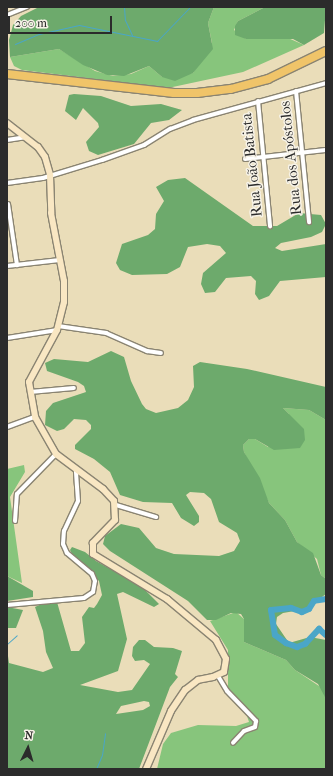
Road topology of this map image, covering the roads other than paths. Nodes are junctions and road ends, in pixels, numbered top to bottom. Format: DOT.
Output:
graph roads {
  1 [pos="27,7"];
  2 [pos="7,15"];
  3 [pos="326,51"];
  4 [pos="7,74"];
  5 [pos="326,83"];
  6 [pos="296,91"];
  7 [pos="258,101"];
  8 [pos="7,123"];
  9 [pos="26,137"];
  10 [pos="7,140"];
  11 [pos="326,150"];
  12 [pos="302,152"];
  13 [pos="264,156"];
  14 [pos="245,159"];
  15 [pos="50,175"];
  16 [pos="7,183"];
  17 [pos="8,204"];
  18 [pos="309,222"];
  19 [pos="270,226"];
  20 [pos="60,260"];
  21 [pos="17,265"];
  22 [pos="7,266"];
  23 [pos="58,328"];
  24 [pos="7,338"];
  25 [pos="161,353"];
  26 [pos="74,388"];
  27 [pos="29,392"];
  28 [pos="35,417"];
  29 [pos="7,427"];
  30 [pos="56,454"];
  31 [pos="76,471"];
  32 [pos="116,505"];
  33 [pos="156,517"];
  34 [pos="15,521"];
  35 [pos="7,605"];
  36 [pos="218,676"];
  37 [pos="233,743"];
  38 [pos="146,769"];
  1 -- 2 [label="street"];
  3 -- 4 [label="highway"];
  5 -- 6 [label="street"];
  6 -- 7 [label="street"];
  6 -- 12 [label="street, Rua dos Apóstolos"];
  7 -- 13 [label="street, Rua João Batista"];
  7 -- 15 [label="street"];
  8 -- 9 [label="main road"];
  9 -- 10 [label="street"];
  9 -- 15 [label="main road"];
  11 -- 12 [label="street"];
  12 -- 13 [label="street"];
  12 -- 18 [label="street, Rua dos Apóstolos"];
  13 -- 14 [label="street"];
  13 -- 19 [label="street, Rua João Batista"];
  15 -- 16 [label="street"];
  15 -- 20 [label="main road"];
  17 -- 21 [label="street"];
  20 -- 21 [label="street"];
  20 -- 23 [label="main road"];
  21 -- 22 [label="street"];
  23 -- 24 [label="street"];
  23 -- 25 [label="street"];
  23 -- 27 [label="main road"];
  26 -- 27 [label="street"];
  27 -- 28 [label="main road"];
  28 -- 29 [label="street"];
  28 -- 30 [label="main road"];
  30 -- 31 [label="main road"];
  30 -- 34 [label="street"];
  31 -- 32 [label="main road"];
  31 -- 35 [label="street"];
  32 -- 33 [label="street"];
  32 -- 36 [label="main road"];
  36 -- 37 [label="street"];
  36 -- 38 [label="main road"];
}
